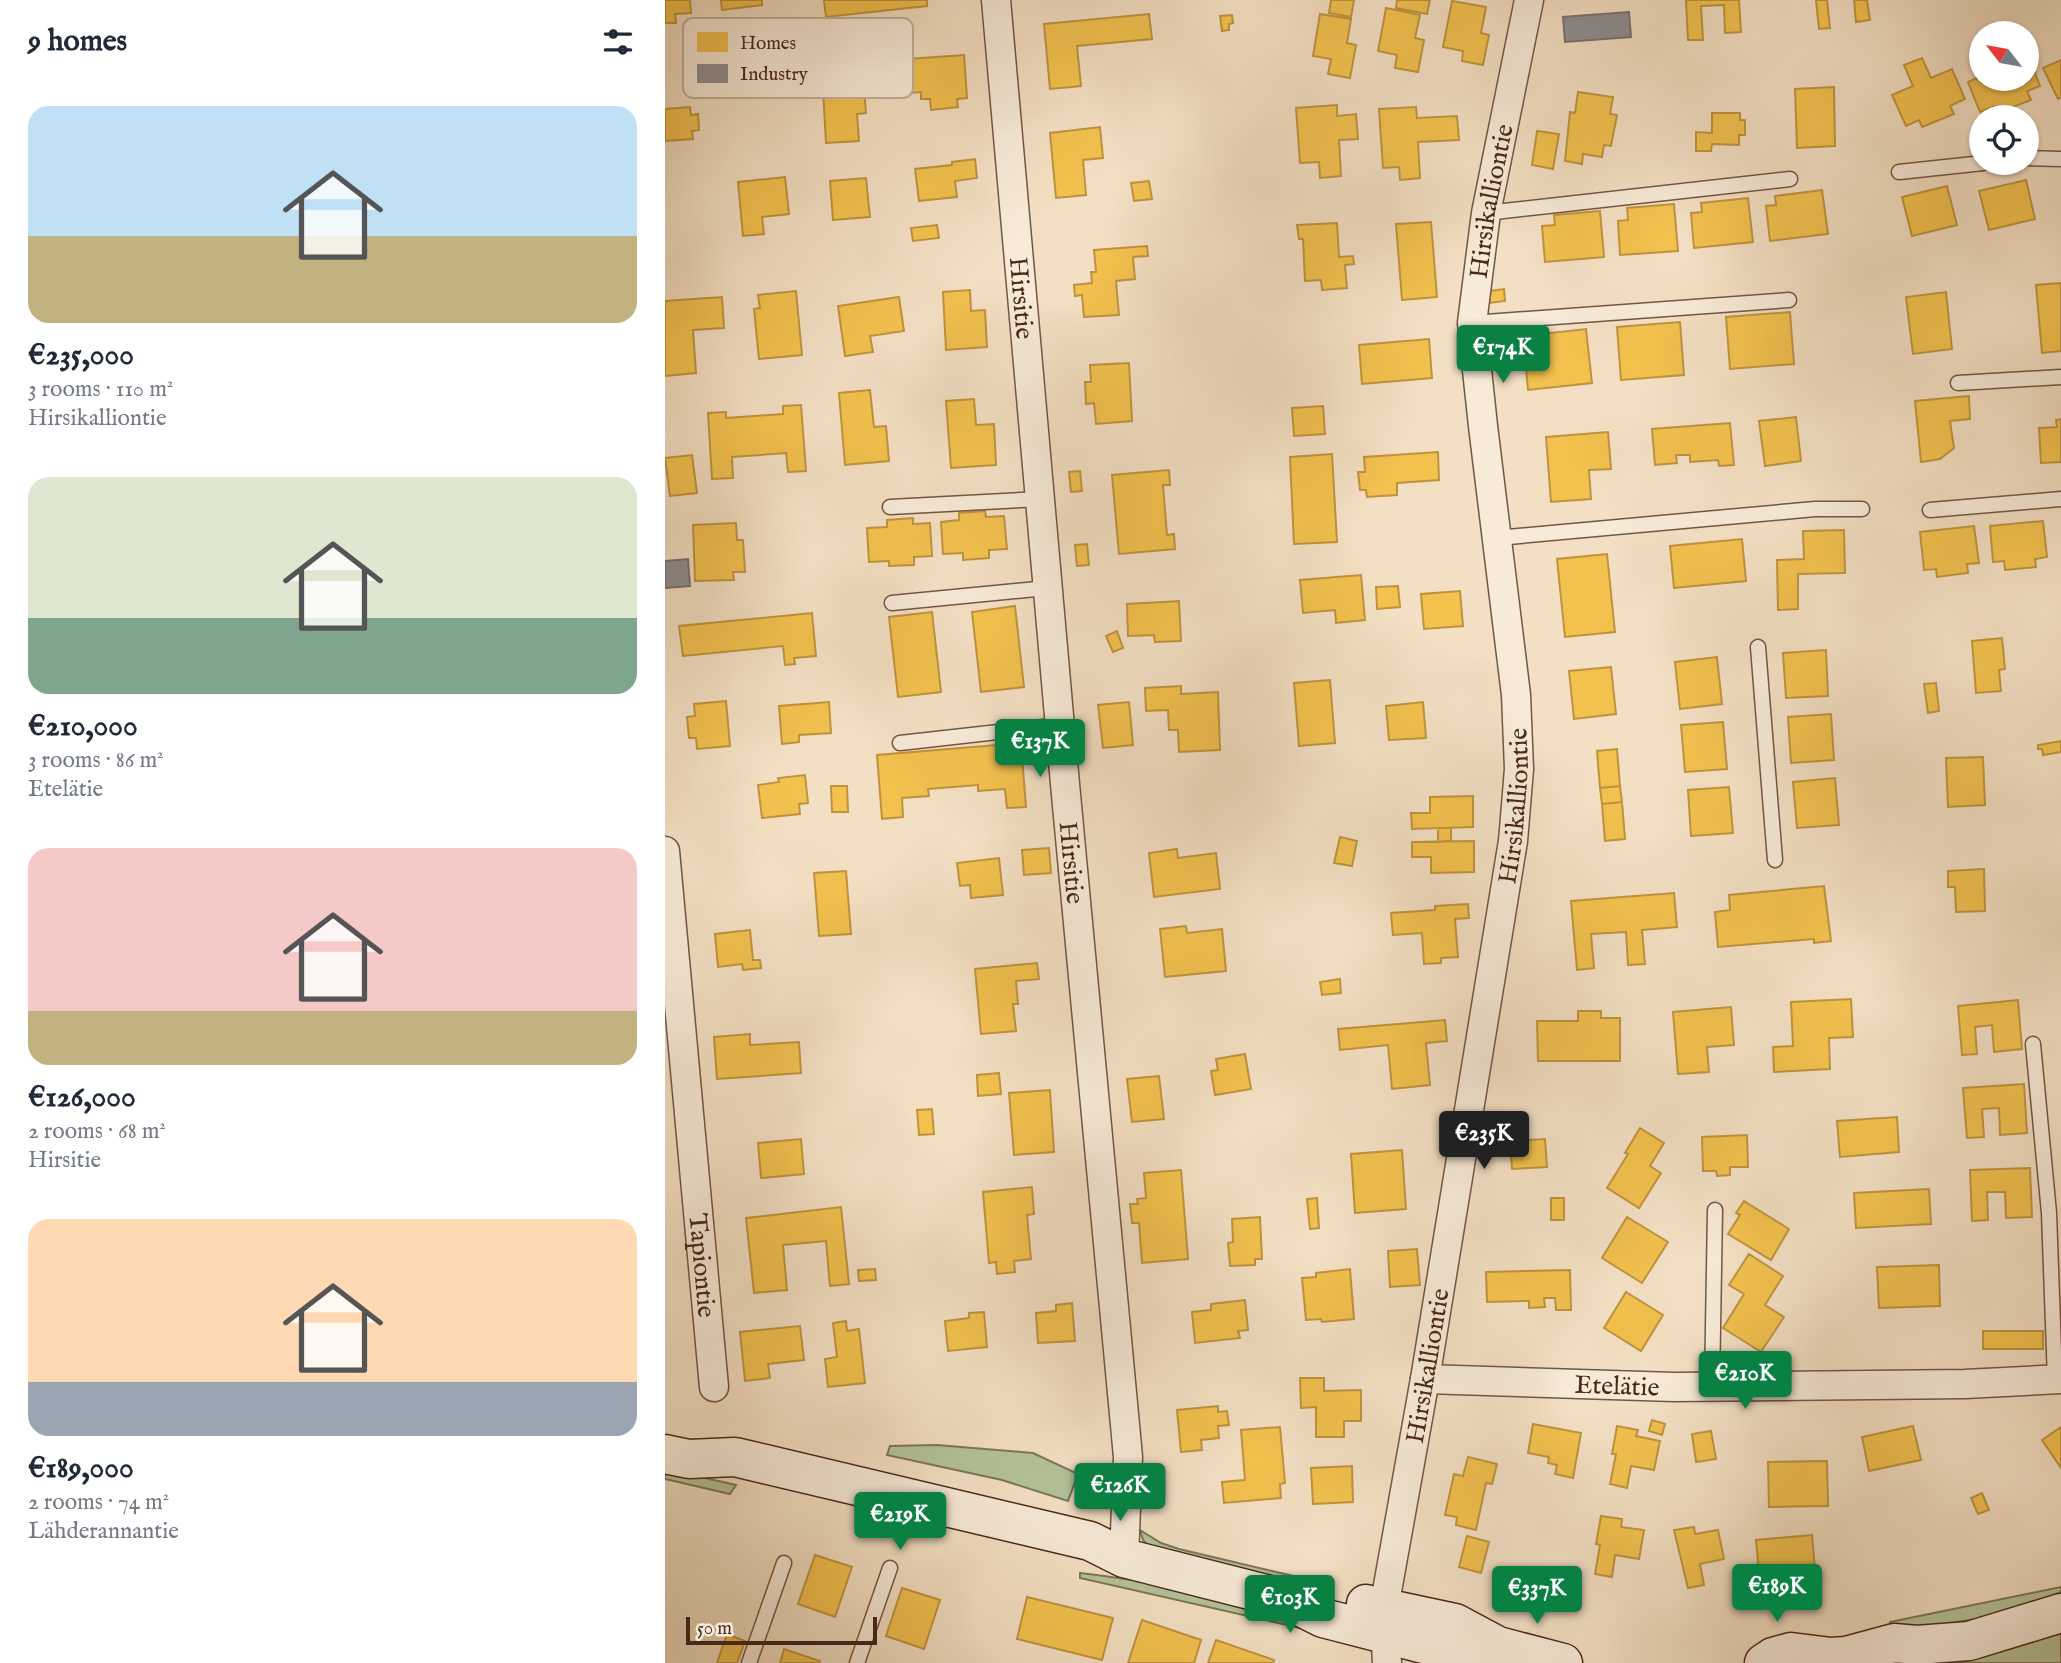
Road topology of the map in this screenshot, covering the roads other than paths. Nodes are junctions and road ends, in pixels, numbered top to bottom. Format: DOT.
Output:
graph roads {
  1 [pos="996,0"];
  2 [pos="1529,0"];
  3 [pos="2039,158"];
  4 [pos="2061,159"];
  5 [pos="1969,164"];
  6 [pos="1899,172"];
  7 [pos="1790,178"];
  8 [pos="1486,214"];
  9 [pos="1789,300"];
  10 [pos="1472,323"];
  11 [pos="2061,377"];
  12 [pos="1958,383"];
  13 [pos="1040,499"];
  14 [pos="2061,499"];
  15 [pos="890,507"];
  16 [pos="1862,509"];
  17 [pos="1930,510"];
  18 [pos="1497,538"];
  19 [pos="1047,587"];
  20 [pos="892,603"];
  21 [pos="1758,647"];
  22 [pos="1060,725"];
  23 [pos="901,743"];
  24 [pos="665,850"];
  25 [pos="1775,860"];
  26 [pos="2033,1044"];
  27 [pos="674,1053"];
  28 [pos="1715,1210"];
  29 [pos="1425,1379"];
  30 [pos="2058,1380"];
  31 [pos="713,1387"];
  32 [pos="1712,1387"];
  33 [pos="677,1456"];
  34 [pos="1124,1558"];
  35 [pos="784,1563"];
  36 [pos="890,1568"];
  37 [pos="2061,1613"];
  38 [pos="1386,1635"];
  39 [pos="1908,1654"];
  40 [pos="749,1663"];
  41 [pos="857,1663"];
  42 [pos="1563,1663"];
  43 [pos="1764,1663"];
  1 -- 13 [label="street, Hirsitie"];
  2 -- 8 [label="street, Hirsikalliontie"];
  3 -- 4 [label="lane"];
  5 -- 6 [label="lane"];
  7 -- 8 [label="lane"];
  8 -- 10 [label="street, Hirsikalliontie"];
  9 -- 10 [label="lane"];
  10 -- 18 [label="street, Hirsikalliontie"];
  11 -- 12 [label="lane"];
  13 -- 15 [label="lane"];
  13 -- 19 [label="street, Hirsitie"];
  14 -- 17 [label="lane"];
  16 -- 18 [label="lane"];
  18 -- 29 [label="street, Hirsikalliontie"];
  19 -- 20 [label="lane"];
  19 -- 22 [label="street, Hirsitie"];
  21 -- 25 [label="lane"];
  22 -- 23 [label="lane"];
  22 -- 34 [label="street, Hirsitie"];
  24 -- 27 [label="street, Tapiontie"];
  26 -- 30 [label="lane"];
  27 -- 31 [label="street, Tapiontie"];
  28 -- 32 [label="lane"];
  29 -- 32 [label="street, Etelätie"];
  29 -- 38 [label="street, Hirsikalliontie"];
  30 -- 32 [label="street, Etelätie"];
  33 -- 34 [label="main road"];
  34 -- 38 [label="main road"];
  35 -- 40 [label="lane"];
  36 -- 41 [label="lane"];
  37 -- 39 [label="main road"];
  38 -- 42 [label="main road"];
  39 -- 43 [label="main road"];
}
